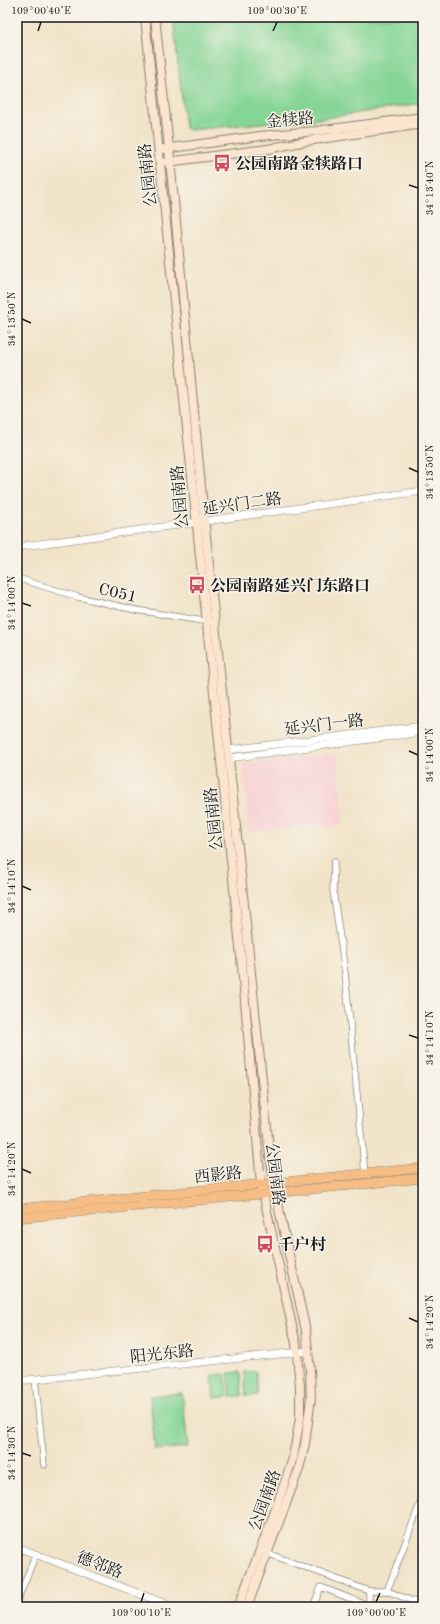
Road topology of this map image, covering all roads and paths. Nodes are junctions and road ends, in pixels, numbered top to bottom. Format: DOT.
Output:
graph roads {
  1 [pos="144,17"];
  2 [pos="155,17"];
  3 [pos="423,117"];
  4 [pos="423,124"];
  5 [pos="169,148"];
  6 [pos="159,150"];
  7 [pos="160,162"];
  8 [pos="171,162"];
  9 [pos="423,491"];
  10 [pos="200,523"];
  11 [pos="17,547"];
  12 [pos="17,578"];
  13 [pos="211,622"];
  14 [pos="423,726"];
  15 [pos="423,732"];
  16 [pos="228,754"];
  17 [pos="334,862"];
  18 [pos="423,1168"];
  19 [pos="365,1174"];
  20 [pos="423,1178"];
  21 [pos="274,1182"];
  22 [pos="262,1184"];
  23 [pos="276,1192"];
  24 [pos="263,1194"];
  25 [pos="17,1209"];
  26 [pos="17,1218"];
  27 [pos="309,1351"];
  28 [pos="296,1353"];
  29 [pos="35,1379"];
  30 [pos="17,1381"];
  31 [pos="44,1465"];
  32 [pos="423,1496"];
  33 [pos="17,1547"];
  34 [pos="264,1552"];
  35 [pos="36,1554"];
  36 [pos="369,1591"];
  37 [pos="387,1591"];
  38 [pos="17,1601"];
  39 [pos="423,1605"];
  40 [pos="369,1606"];
  41 [pos="174,1607"];
  42 [pos="238,1607"];
  43 [pos="247,1607"];
  44 [pos="313,1607"];
  1 -- 6 [label="main road, 公园南路"];
  2 -- 5 [label="main road, 公园南路"];
  3 -- 5 [label="main road, 金犊路"];
  4 -- 8 [label="main road, 金犊路"];
  5 -- 6 [label="main road, 金犊路"];
  5 -- 8 [label="main road, 公园南路"];
  6 -- 7 [label="main road, 公园南路"];
  7 -- 8 [label="main road, 金犊路"];
  7 -- 10 [label="main road, 公园南路"];
  8 -- 10 [label="main road, 公园南路"];
  9 -- 10 [label="street, 延兴门二路"];
  10 -- 11 [label="street, 延兴门二路"];
  10 -- 13 [label="main road, 公园南路"];
  12 -- 13 [label="street, C051"];
  13 -- 16 [label="main road, 公园南路"];
  13 -- 22 [label="main road, 公园南路"];
  14 -- 16 [label="street, 延兴门一路"];
  15 -- 16 [label="street, 延兴门一路"];
  16 -- 21 [label="main road, 公园南路"];
  17 -- 19 [label="street"];
  18 -- 19 [label="main road, 西影路"];
  19 -- 21 [label="main road, 西影路"];
  20 -- 23 [label="main road, 西影路"];
  21 -- 22 [label="main road, 西影路"];
  21 -- 23 [label="main road, 公园南路"];
  22 -- 24 [label="main road, 公园南路"];
  22 -- 25 [label="main road, 西影路"];
  23 -- 24 [label="main road, 西影路"];
  23 -- 27 [label="main road, 公园南路"];
  24 -- 26 [label="main road, 西影路"];
  24 -- 28 [label="main road, 公园南路"];
  27 -- 28 [label="street, 阳光东路"];
  27 -- 34 [label="main road, 公园南路"];
  28 -- 29 [label="street, 阳光东路"];
  28 -- 34 [label="main road, 公园南路"];
  29 -- 30 [label="street, 阳光东路"];
  29 -- 31 [label="street"];
  32 -- 37 [label="street"];
  33 -- 35 [label="street, 德邻路"];
  34 -- 36 [label="street"];
  34 -- 42 [label="main road, 公园南路"];
  34 -- 43 [label="main road, 公园南路"];
  35 -- 38 [label="street"];
  35 -- 41 [label="street, 德邻路"];
  36 -- 37 [label="street"];
  36 -- 40 [label="street"];
  37 -- 39 [label="street"];
  40 -- 44 [label="street"];
}
